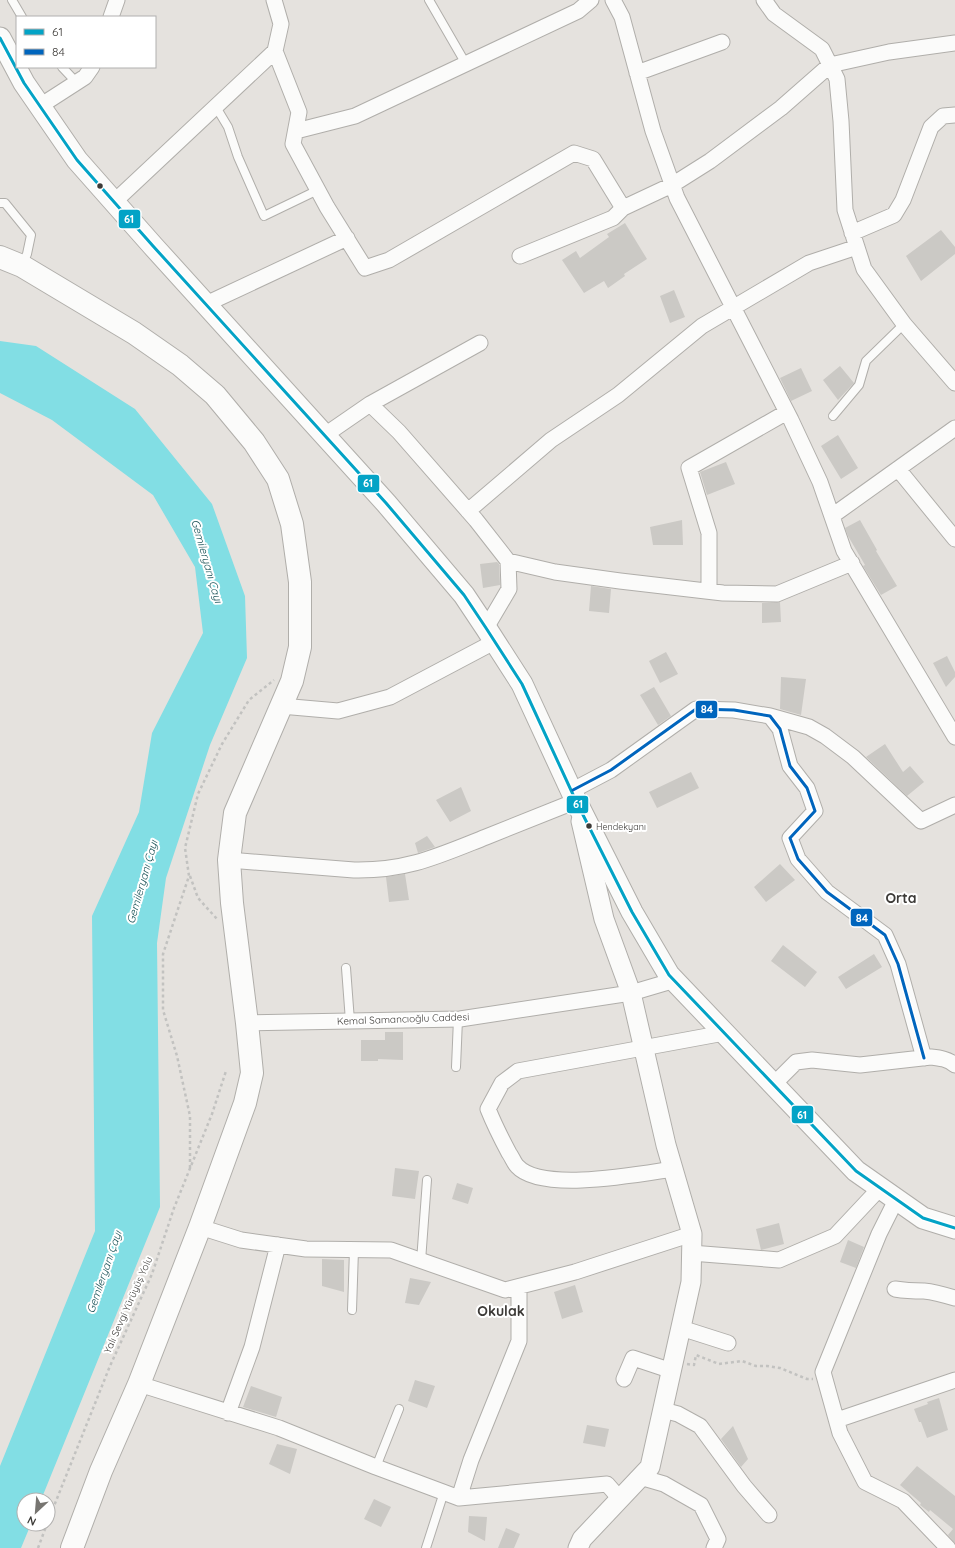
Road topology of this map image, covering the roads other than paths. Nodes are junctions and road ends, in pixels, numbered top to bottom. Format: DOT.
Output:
graph roads {
  1 [pos="12,0"];
  2 [pos="117,0"];
  3 [pos="274,0"];
  4 [pos="429,0"];
  5 [pos="591,0"];
  6 [pos="613,0"];
  7 [pos="764,0"];
  8 [pos="21,16"];
  9 [pos="111,16"];
  10 [pos="0,38"];
  11 [pos="722,42"];
  12 [pos="955,43"];
  13 [pos="275,52"];
  14 [pos="466,64"];
  15 [pos="830,65"];
  16 [pos="63,68"];
  17 [pos="91,68"];
  18 [pos="637,73"];
  19 [pos="77,83"];
  20 [pos="40,106"];
  21 [pos="216,107"];
  22 [pos="955,115"];
  23 [pos="296,131"];
  24 [pos="672,185"];
  25 [pos="318,190"];
  26 [pos="114,202"];
  27 [pos="0,203"];
  28 [pos="623,208"];
  29 [pos="347,238"];
  30 [pos="854,240"];
  31 [pos="520,256"];
  32 [pos="0,257"];
  33 [pos="22,266"];
  34 [pos="206,304"];
  35 [pos="733,307"];
  36 [pos="904,324"];
  37 [pos="480,343"];
  38 [pos="955,383"];
  39 [pos="370,404"];
  40 [pos="787,412"];
  41 [pos="833,416"];
  42 [pos="955,428"];
  43 [pos="325,435"];
  44 [pos="898,469"];
  45 [pos="468,511"];
  46 [pos="832,516"];
  47 [pos="955,539"];
  48 [pos="508,562"];
  49 [pos="852,563"];
  50 [pos="709,591"];
  51 [pos="490,635"];
  52 [pos="281,706"];
  53 [pos="770,716"];
  54 [pos="955,737"];
  55 [pos="575,796"];
  56 [pos="955,805"];
  57 [pos="229,860"];
  58 [pos="346,968"];
  59 [pos="675,980"];
  60 [pos="631,993"];
  61 [pos="458,1019"];
  62 [pos="350,1021"];
  63 [pos="247,1023"];
  64 [pos="724,1033"];
  65 [pos="644,1047"];
  66 [pos="924,1058"];
  67 [pos="954,1061"];
  68 [pos="456,1066"];
  69 [pos="773,1084"];
  70 [pos="673,1168"];
  71 [pos="427,1180"];
  72 [pos="880,1188"];
  73 [pos="896,1200"];
  74 [pos="200,1227"];
  75 [pos="955,1228"];
  76 [pos="692,1234"];
  77 [pos="278,1245"];
  78 [pos="354,1250"];
  79 [pos="692,1253"];
  80 [pos="421,1261"];
  81 [pos="519,1286"];
  82 [pos="895,1289"];
  83 [pos="955,1298"];
  84 [pos="352,1310"];
  85 [pos="681,1328"];
  86 [pos="728,1343"];
  87 [pos="673,1366"];
  88 [pos="624,1379"];
  89 [pos="955,1380"];
  90 [pos="139,1384"];
  91 [pos="399,1409"];
  92 [pos="663,1410"];
  93 [pos="228,1413"];
  94 [pos="837,1420"];
  95 [pos="376,1467"];
  96 [pos="640,1477"];
  97 [pos="444,1492"];
  98 [pos="459,1498"];
  99 [pos="620,1499"];
  100 [pos="769,1515"];
  101 [pos="72,1548"];
  102 [pos="426,1548"];
  103 [pos="578,1548"];
  104 [pos="714,1548"];
  105 [pos="948,1548"];
  1 -- 8 [label="lane"];
  2 -- 9 [label="street"];
  3 -- 13 [label="street"];
  4 -- 14 [label="lane"];
  5 -- 14 [label="street"];
  6 -- 18 [label="street"];
  7 -- 15 [label="street"];
  10 -- 20 [label="main road"];
  11 -- 18 [label="street"];
  12 -- 15 [label="street"];
  13 -- 21 [label="street"];
  13 -- 23 [label="street"];
  14 -- 23 [label="street"];
  15 -- 24 [label="street"];
  15 -- 30 [label="street"];
  16 -- 19 [label="lane"];
  17 -- 19 [label="street"];
  18 -- 24 [label="street"];
  19 -- 20 [label="street"];
  20 -- 26 [label="main road"];
  21 -- 25 [label="lane"];
  21 -- 26 [label="street"];
  22 -- 30 [label="street"];
  23 -- 25 [label="street"];
  24 -- 28 [label="street"];
  24 -- 35 [label="street"];
  25 -- 29 [label="street"];
  26 -- 34 [label="main road"];
  27 -- 33 [label="lane"];
  28 -- 29 [label="street"];
  28 -- 31 [label="street"];
  29 -- 34 [label="street"];
  30 -- 35 [label="street"];
  30 -- 36 [label="street"];
  32 -- 33 [label="main road"];
  33 -- 52 [label="main road"];
  34 -- 43 [label="main road"];
  35 -- 40 [label="street"];
  35 -- 45 [label="street"];
  36 -- 38 [label="street"];
  36 -- 41 [label="lane"];
  37 -- 39 [label="street"];
  39 -- 43 [label="street"];
  39 -- 45 [label="street"];
  40 -- 46 [label="street"];
  40 -- 50 [label="street"];
  42 -- 44 [label="street"];
  43 -- 51 [label="main road"];
  44 -- 46 [label="street"];
  44 -- 47 [label="street"];
  45 -- 48 [label="street"];
  46 -- 49 [label="street"];
  48 -- 50 [label="street"];
  48 -- 51 [label="street"];
  49 -- 50 [label="street"];
  49 -- 54 [label="street"];
  51 -- 52 [label="street"];
  51 -- 55 [label="main road"];
  52 -- 57 [label="main road"];
  53 -- 55 [label="street"];
  53 -- 56 [label="street"];
  53 -- 66 [label="street"];
  55 -- 57 [label="street"];
  55 -- 59 [label="main road"];
  55 -- 60 [label="street"];
  57 -- 63 [label="main road"];
  58 -- 62 [label="lane"];
  59 -- 60 [label="street, Kemal Samancıoğlu Caddesi"];
  59 -- 64 [label="main road"];
  60 -- 61 [label="street, Kemal Samancıoğlu Caddesi"];
  60 -- 65 [label="street"];
  61 -- 62 [label="street, Kemal Samancıoğlu Caddesi"];
  61 -- 68 [label="lane"];
  62 -- 63 [label="street, Kemal Samancıoğlu Caddesi"];
  63 -- 74 [label="main road"];
  64 -- 65 [label="street"];
  64 -- 69 [label="main road"];
  65 -- 70 [label="street"];
  65 -- 70 [label="street"];
  66 -- 67 [label="street"];
  66 -- 69 [label="street"];
  69 -- 72 [label="main road"];
  70 -- 76 [label="street"];
  71 -- 80 [label="lane"];
  72 -- 73 [label="main road"];
  72 -- 79 [label="street"];
  73 -- 75 [label="main road"];
  73 -- 94 [label="street"];
  74 -- 77 [label="street"];
  74 -- 90 [label="main road"];
  76 -- 79 [label="street"];
  76 -- 81 [label="street"];
  77 -- 78 [label="street"];
  77 -- 93 [label="street"];
  78 -- 80 [label="street"];
  78 -- 84 [label="lane"];
  79 -- 85 [label="street"];
  80 -- 81 [label="street"];
  81 -- 98 [label="street"];
  82 -- 83 [label="street"];
  85 -- 86 [label="street"];
  85 -- 87 [label="street"];
  87 -- 88 [label="street"];
  87 -- 92 [label="street"];
  89 -- 94 [label="street"];
  90 -- 93 [label="street"];
  90 -- 101 [label="main road"];
  91 -- 95 [label="lane"];
  92 -- 96 [label="street"];
  92 -- 100 [label="street"];
  93 -- 95 [label="street"];
  94 -- 105 [label="street"];
  95 -- 97 [label="street"];
  96 -- 99 [label="street"];
  96 -- 104 [label="street"];
  97 -- 98 [label="street"];
  97 -- 102 [label="lane"];
  98 -- 99 [label="street"];
  99 -- 103 [label="street"];
}
